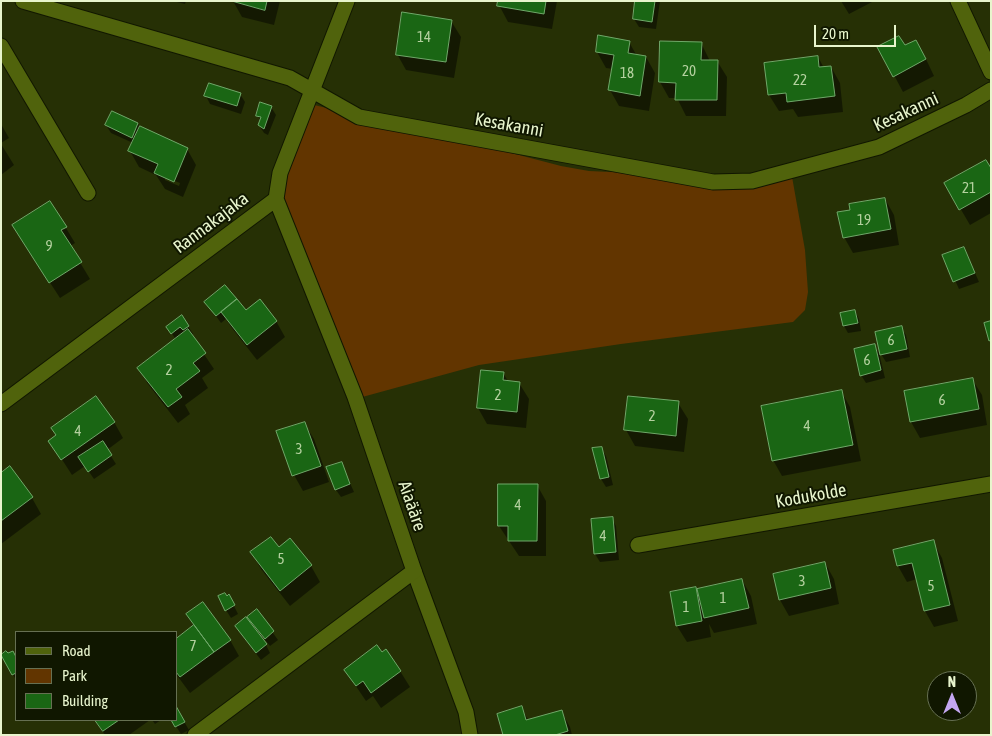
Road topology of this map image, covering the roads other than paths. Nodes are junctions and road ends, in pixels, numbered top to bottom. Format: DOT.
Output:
graph roads {
  1 [pos="23,1"];
  2 [pos="347,1"];
  3 [pos="958,1"];
  4 [pos="1,46"];
  5 [pos="991,72"];
  6 [pos="991,90"];
  7 [pos="312,91"];
  8 [pos="88,193"];
  9 [pos="276,199"];
  10 [pos="1,404"];
  11 [pos="991,484"];
  12 [pos="638,545"];
  13 [pos="414,571"];
  14 [pos="195,735"];
  15 [pos="470,735"];
  1 -- 7 [label="street, Kesakanni"];
  2 -- 7 [label="street, Rannakajaka"];
  3 -- 5 [label="street"];
  4 -- 8 [label="street"];
  6 -- 7 [label="street, Kesakanni"];
  7 -- 9 [label="street, Rannakajaka"];
  9 -- 10 [label="street, Rannakajaka"];
  9 -- 13 [label="street, Aiaääre"];
  11 -- 12 [label="street, Kodukolde"];
  13 -- 14 [label="street"];
  13 -- 15 [label="street, Aiaääre"];
}
